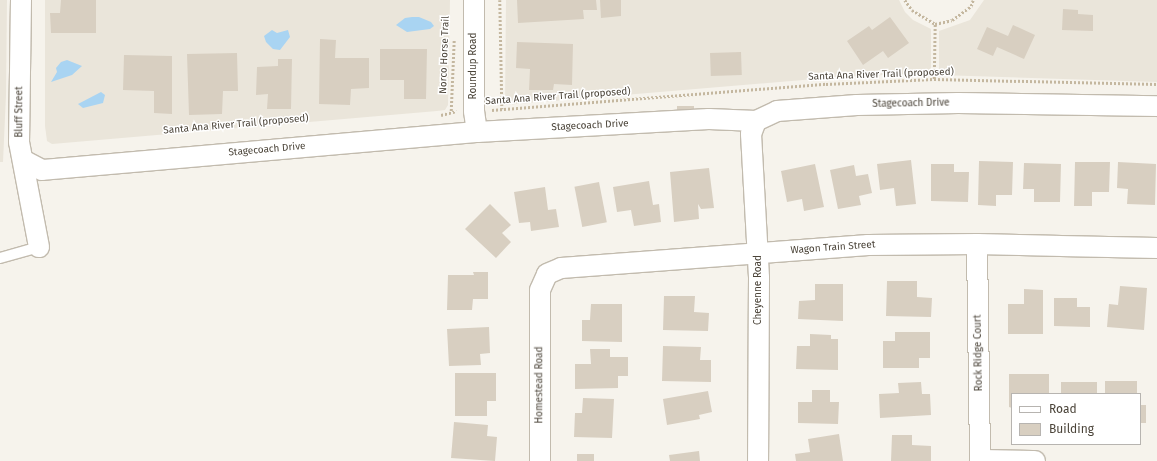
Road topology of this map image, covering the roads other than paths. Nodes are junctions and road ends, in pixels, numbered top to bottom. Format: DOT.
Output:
graph roads {
  1 [pos="20,0"];
  2 [pos="474,0"];
  3 [pos="1157,106"];
  4 [pos="756,121"];
  5 [pos="477,132"];
  6 [pos="25,161"];
  7 [pos="977,244"];
  8 [pos="39,247"];
  9 [pos="1157,248"];
  10 [pos="758,253"];
  11 [pos="0,258"];
  12 [pos="540,309"];
  13 [pos="540,461"];
  14 [pos="758,461"];
  15 [pos="980,461"];
  16 [pos="1035,461"];
  1 -- 6 [label="street, Bluff Street"];
  2 -- 5 [label="street, Roundup Road"];
  3 -- 4 [label="street, Stagecoach Drive"];
  4 -- 5 [label="street, Stagecoach Drive"];
  4 -- 10 [label="street, Cheyenne Road"];
  5 -- 6 [label="street, Stagecoach Drive"];
  6 -- 8 [label="street, Bluff Street"];
  7 -- 9 [label="street, Wagon Train Street"];
  7 -- 10 [label="street, Wagon Train Street"];
  7 -- 15 [label="street, Rock Ridge Court"];
  8 -- 11 [label="lane"];
  10 -- 12 [label="street, Wagon Train Street"];
  10 -- 14 [label="street, Cheyenne Road"];
  12 -- 13 [label="street, Homestead Road"];
  15 -- 16 [label="street"];
}
